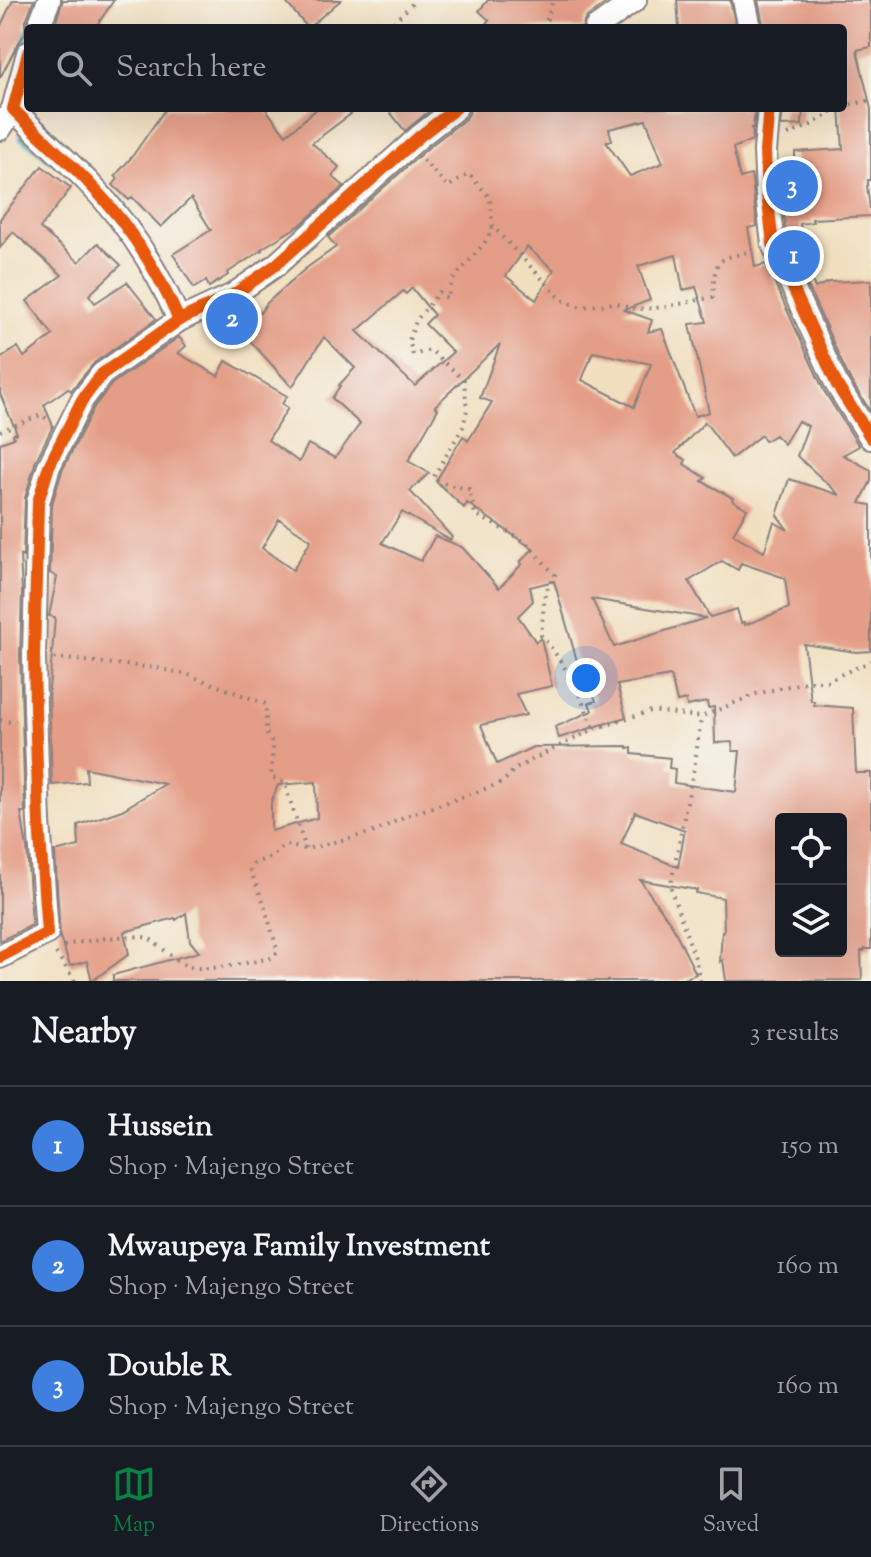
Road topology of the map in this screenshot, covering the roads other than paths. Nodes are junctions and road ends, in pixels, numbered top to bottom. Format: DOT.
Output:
graph roads {
  1 [pos="49,0"];
  2 [pos="635,0"];
  3 [pos="744,0"];
  4 [pos="40,24"];
  5 [pos="602,24"];
  6 [pos="749,24"];
  7 [pos="24,68"];
  8 [pos="13,109"];
  9 [pos="451,112"];
  10 [pos="769,112"];
  11 [pos="0,129"];
  12 [pos="179,320"];
  13 [pos="871,438"];
  14 [pos="0,957"];
  1 -- 4 [label="street"];
  2 -- 5 [label="street"];
  3 -- 6 [label="street"];
  7 -- 8 [label="street"];
  8 -- 11 [label="street"];
  8 -- 12 [label="street"];
  9 -- 12 [label="street"];
  10 -- 13 [label="street"];
  12 -- 14 [label="street"];
}
